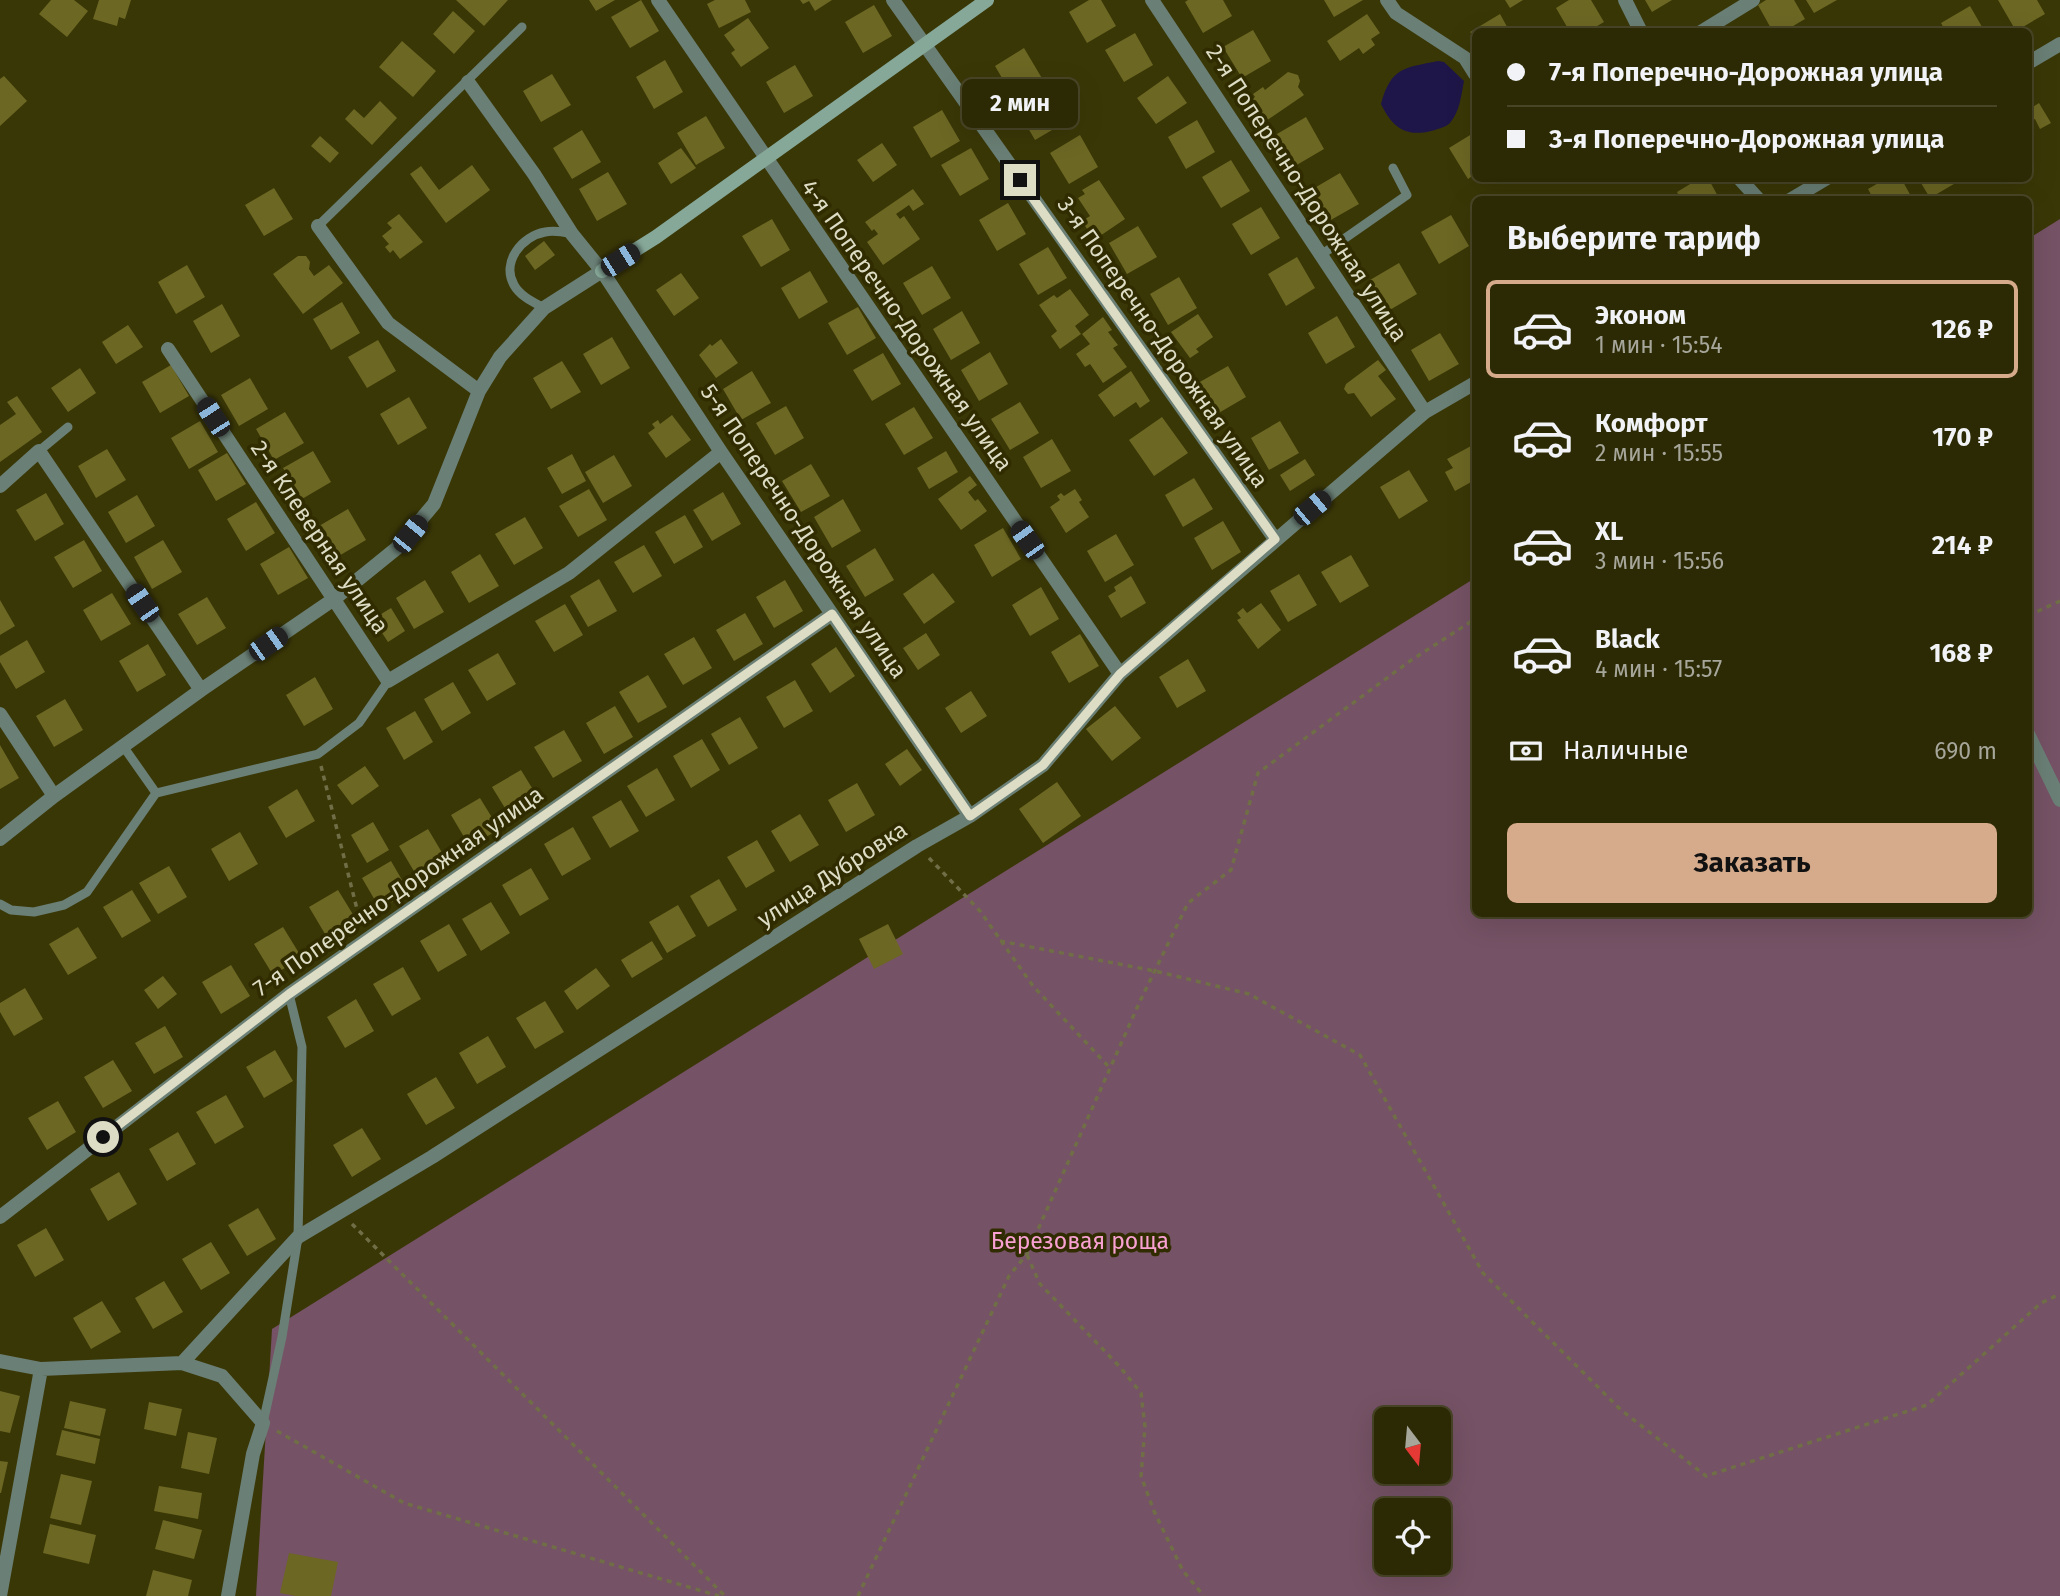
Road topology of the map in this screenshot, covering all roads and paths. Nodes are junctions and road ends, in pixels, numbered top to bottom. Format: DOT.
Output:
graph roads {
  1 [pos="658,0"];
  2 [pos="893,0"];
  3 [pos="987,0"];
  4 [pos="1152,0"];
  5 [pos="1387,0"];
  6 [pos="1625,0"];
  7 [pos="1754,0"];
  8 [pos="522,27"];
  9 [pos="1638,28"];
  10 [pos="1708,28"];
  11 [pos="2060,44"];
  12 [pos="924,45"];
  13 [pos="2032,61"];
  14 [pos="1472,69"];
  15 [pos="468,82"];
  16 [pos="766,160"];
  17 [pos="1393,168"];
  18 [pos="1743,182"];
  19 [pos="1820,182"];
  20 [pos="1756,196"];
  21 [pos="1797,196"];
  22 [pos="318,226"];
  23 [pos="572,234"];
  24 [pos="1321,255"];
  25 [pos="602,271"];
  26 [pos="544,308"];
  27 [pos="168,349"];
  28 [pos="1472,385"];
  29 [pos="479,391"];
  30 [pos="1424,412"];
  31 [pos="68,427"];
  32 [pos="39,451"];
  33 [pos="721,452"];
  34 [pos="0,485"];
  35 [pos="1275,539"];
  36 [pos="334,599"];
  37 [pos="2060,601"];
  38 [pos="2032,613"];
  39 [pos="832,614"];
  40 [pos="1472,621"];
  41 [pos="1120,674"];
  42 [pos="388,681"];
  43 [pos="201,690"];
  44 [pos="0,714"];
  45 [pos="2032,742"];
  46 [pos="123,746"];
  47 [pos="318,754"];
  48 [pos="156,793"];
  49 [pos="54,796"];
  50 [pos="2060,800"];
  51 [pos="970,816"];
  52 [pos="0,839"];
  53 [pos="917,846"];
  54 [pos="0,904"];
  55 [pos="365,941"];
  56 [pos="1000,941"];
  57 [pos="1155,971"];
  58 [pos="289,994"];
  59 [pos="1110,1068"];
  60 [pos="342,1208"];
  61 [pos="0,1217"];
  62 [pos="298,1237"];
  63 [pos="1027,1254"];
  64 [pos="2060,1294"];
  65 [pos="0,1361"];
  66 [pos="182,1363"];
  67 [pos="41,1369"];
  68 [pos="263,1423"];
  69 [pos="0,1596"];
  70 [pos="228,1596"];
  71 [pos="719,1596"];
  72 [pos="725,1596"];
  73 [pos="858,1596"];
  74 [pos="1204,1596"];
  1 -- 16 [label="street, 4-я Поперечно-Дорожная улица"];
  2 -- 12 [label="street, 3-я Поперечно-Дорожная улица"];
  3 -- 12 [label="street"];
  4 -- 24 [label="street, 2-я Поперечно-Дорожная улица"];
  5 -- 14 [label="street"];
  6 -- 9 [label="street"];
  7 -- 10 [label="street"];
  8 -- 15 [label="lane"];
  11 -- 13 [label="street"];
  12 -- 16 [label="street"];
  12 -- 35 [label="street, 3-я Поперечно-Дорожная улица"];
  15 -- 22 [label="lane"];
  15 -- 23 [label="street"];
  16 -- 25 [label="street"];
  16 -- 41 [label="street, 4-я Поперечно-Дорожная улица"];
  17 -- 24 [label="lane"];
  18 -- 20 [label="street"];
  19 -- 21 [label="street"];
  22 -- 29 [label="street"];
  23 -- 25 [label="street"];
  23 -- 26 [label="lane"];
  24 -- 30 [label="street, 2-я Поперечно-Дорожная улица"];
  25 -- 26 [label="street"];
  25 -- 33 [label="street, 5-я Поперечно-Дорожная улица"];
  26 -- 29 [label="street"];
  27 -- 36 [label="street, 2-я Клеверная улица"];
  28 -- 30 [label="street, улица Дубровка"];
  29 -- 36 [label="street"];
  30 -- 35 [label="street, улица Дубровка"];
  31 -- 32 [label="lane"];
  32 -- 34 [label="street"];
  32 -- 43 [label="street"];
  33 -- 39 [label="street, 5-я Поперечно-Дорожная улица"];
  33 -- 42 [label="street"];
  35 -- 41 [label="street, улица Дубровка"];
  36 -- 42 [label="street, 2-я Клеверная улица"];
  36 -- 43 [label="street"];
  37 -- 38 [label="path"];
  39 -- 51 [label="street, 5-я Поперечно-Дорожная улица"];
  39 -- 55 [label="street, 7-я Поперечно-Дорожная улица"];
  40 -- 57 [label="path"];
  41 -- 51 [label="street, улица Дубровка"];
  42 -- 47 [label="lane"];
  43 -- 46 [label="street"];
  44 -- 49 [label="street"];
  45 -- 50 [label="street"];
  46 -- 48 [label="lane"];
  46 -- 49 [label="street"];
  47 -- 48 [label="lane"];
  47 -- 55 [label="path"];
  48 -- 54 [label="lane"];
  49 -- 52 [label="street"];
  51 -- 53 [label="street, улица Дубровка"];
  53 -- 56 [label="path"];
  53 -- 60 [label="street, улица Дубровка"];
  55 -- 58 [label="street, 7-я Поперечно-Дорожная улица"];
  56 -- 57 [label="path"];
  56 -- 59 [label="path"];
  57 -- 59 [label="path"];
  57 -- 64 [label="path"];
  58 -- 61 [label="street, 7-я Поперечно-Дорожная улица"];
  58 -- 62 [label="lane"];
  59 -- 63 [label="path"];
  60 -- 62 [label="street, улица Дубровка"];
  60 -- 72 [label="path"];
  62 -- 66 [label="street, улица Дубровка"];
  62 -- 68 [label="lane"];
  63 -- 73 [label="path"];
  63 -- 74 [label="path"];
  65 -- 67 [label="street"];
  66 -- 67 [label="street"];
  66 -- 68 [label="street"];
  67 -- 69 [label="street"];
  68 -- 70 [label="street"];
  68 -- 71 [label="path"];
}
